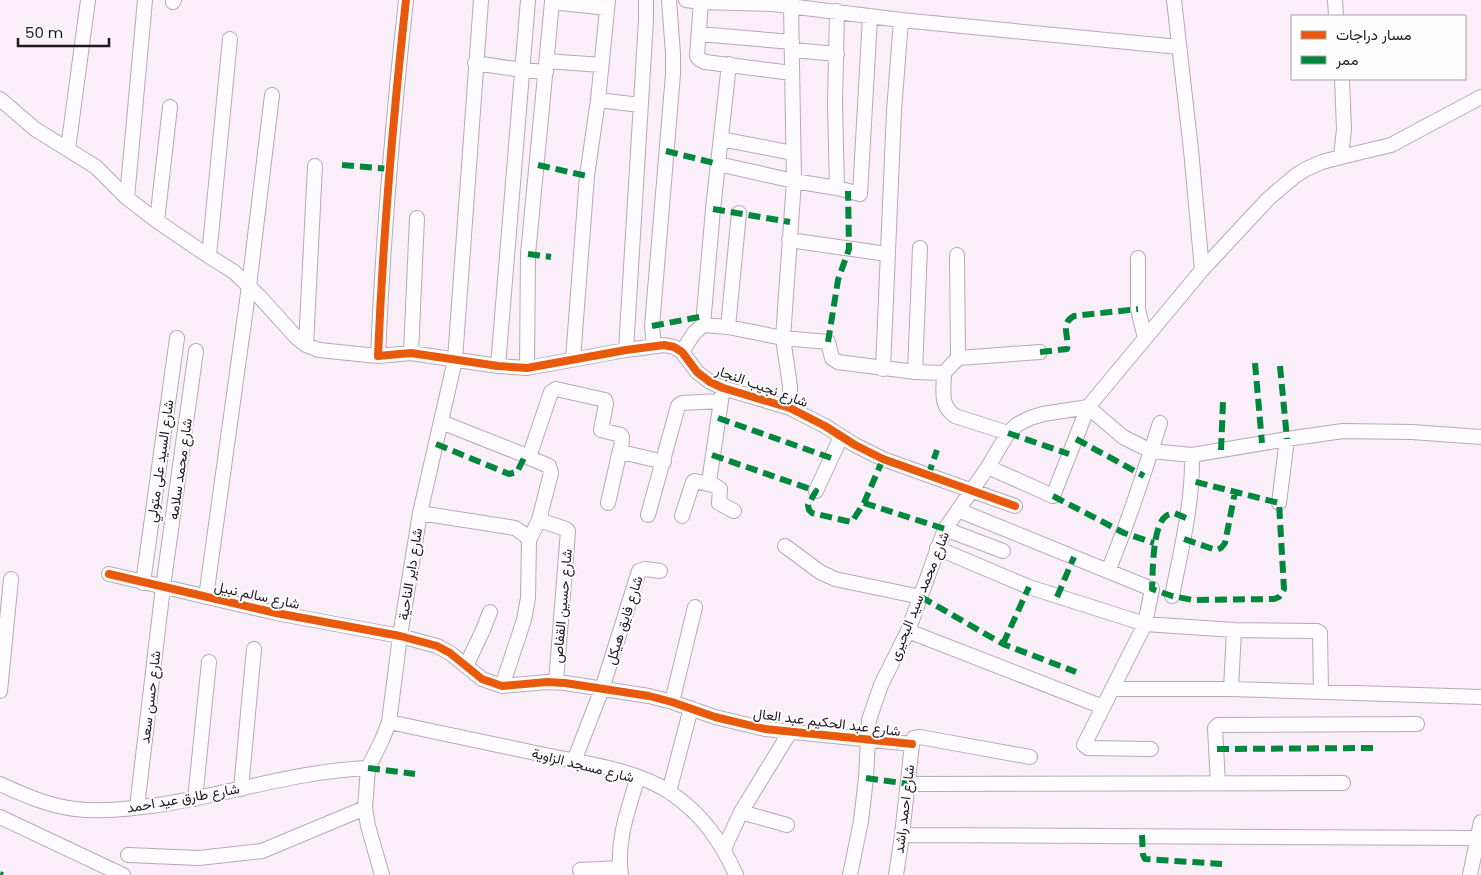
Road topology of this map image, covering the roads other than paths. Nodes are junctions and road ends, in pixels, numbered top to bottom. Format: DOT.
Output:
graph roads {
  1 [pos="88,0"];
  2 [pos="145,0"];
  3 [pos="406,0"];
  4 [pos="481,0"];
  5 [pos="528,0"];
  6 [pos="646,0"];
  7 [pos="669,0"];
  8 [pos="686,0"];
  9 [pos="1174,0"];
  10 [pos="1335,0"];
  11 [pos="552,1"];
  12 [pos="701,2"];
  13 [pos="773,2"];
  14 [pos="608,4"];
  15 [pos="819,5"];
  16 [pos="790,6"];
  17 [pos="837,11"];
  18 [pos="1336,15"];
  19 [pos="870,17"];
  20 [pos="901,20"];
  21 [pos="699,34"];
  22 [pos="230,39"];
  23 [pos="792,46"];
  24 [pos="1179,47"];
  25 [pos="837,54"];
  26 [pos="476,62"];
  27 [pos="729,64"];
  28 [pos="602,65"];
  29 [pos="546,66"];
  30 [pos="522,70"];
  31 [pos="792,73"];
  32 [pos="1342,80"];
  33 [pos="272,95"];
  34 [pos="1481,97"];
  35 [pos="0,99"];
  36 [pos="598,100"];
  37 [pos="640,105"];
  38 [pos="170,107"];
  39 [pos="721,139"];
  40 [pos="68,149"];
  41 [pos="793,153"];
  42 [pos="1341,157"];
  43 [pos="718,164"];
  44 [pos="315,166"];
  45 [pos="794,182"];
  46 [pos="837,188"];
  47 [pos="127,198"];
  48 [pos="738,214"];
  49 [pos="417,218"];
  50 [pos="157,221"];
  51 [pos="789,240"];
  52 [pos="920,248"];
  53 [pos="508,249"];
  54 [pos="528,254"];
  55 [pos="888,254"];
  56 [pos="958,255"];
  57 [pos="209,256"];
  58 [pos="1138,258"];
  59 [pos="1202,270"];
  60 [pos="249,286"];
  61 [pos="703,325"];
  62 [pos="728,327"];
  63 [pos="177,338"];
  64 [pos="783,338"];
  65 [pos="1145,338"];
  66 [pos="306,346"];
  67 [pos="654,346"];
  68 [pos="626,350"];
  69 [pos="196,352"];
  70 [pos="682,352"];
  71 [pos="1040,352"];
  72 [pos="411,353"];
  73 [pos="378,356"];
  74 [pos="958,358"];
  75 [pos="573,359"];
  76 [pos="455,360"];
  77 [pos="498,366"];
  78 [pos="527,368"];
  79 [pos="883,369"];
  80 [pos="915,372"];
  81 [pos="944,373"];
  82 [pos="722,395"];
  83 [pos="790,408"];
  84 [pos="1088,408"];
  85 [pos="441,422"];
  86 [pos="1160,423"];
  87 [pos="1008,433"];
  88 [pos="841,437"];
  89 [pos="1481,437"];
  90 [pos="1287,439"];
  91 [pos="620,450"];
  92 [pos="1151,450"];
  93 [pos="1192,455"];
  94 [pos="525,456"];
  95 [pos="664,462"];
  96 [pos="988,467"];
  97 [pos="712,485"];
  98 [pos="816,491"];
  99 [pos="970,491"];
  100 [pos="608,503"];
  101 [pos="1280,503"];
  102 [pos="1015,506"];
  103 [pos="958,510"];
  104 [pos="734,511"];
  105 [pos="420,513"];
  106 [pos="648,515"];
  107 [pos="682,516"];
  108 [pos="538,520"];
  109 [pos="945,529"];
  110 [pos="529,540"];
  111 [pos="785,546"];
  112 [pos="937,548"];
  113 [pos="1003,551"];
  114 [pos="660,571"];
  115 [pos="1108,571"];
  116 [pos="109,574"];
  117 [pos="11,579"];
  118 [pos="143,583"];
  119 [pos="163,587"];
  120 [pos="1172,596"];
  121 [pos="206,597"];
  122 [pos="921,597"];
  123 [pos="695,607"];
  124 [pos="490,612"];
  125 [pos="1145,624"];
  126 [pos="1234,630"];
  127 [pos="908,631"];
  128 [pos="400,636"];
  129 [pos="254,649"];
  130 [pos="209,662"];
  131 [pos="466,666"];
  132 [pos="556,682"];
  133 [pos="502,686"];
  134 [pos="602,689"];
  135 [pos="1231,689"];
  136 [pos="1112,690"];
  137 [pos="0,691"];
  138 [pos="1321,691"];
  139 [pos="1481,697"];
  140 [pos="672,702"];
  141 [pos="1103,707"];
  142 [pos="691,708"];
  143 [pos="389,722"];
  144 [pos="1417,724"];
  145 [pos="790,732"];
  146 [pos="867,740"];
  147 [pos="912,744"];
  148 [pos="1151,749"];
  149 [pos="1030,757"];
  150 [pos="574,761"];
  151 [pos="368,768"];
  152 [pos="638,777"];
  153 [pos="1218,783"];
  154 [pos="1342,783"];
  155 [pos="0,784"];
  156 [pos="909,784"];
  157 [pos="241,789"];
  158 [pos="670,792"];
  159 [pos="195,799"];
  160 [pos="137,807"];
  161 [pos="365,808"];
  162 [pos="741,812"];
  163 [pos="0,817"];
  164 [pos="1481,822"];
  165 [pos="787,825"];
  166 [pos="902,835"];
  167 [pos="1478,838"];
  168 [pos="724,849"];
  169 [pos="128,855"];
  170 [pos="580,870"];
  171 [pos="621,872"];
  172 [pos="123,875"];
  173 [pos="382,875"];
  174 [pos="737,875"];
  175 [pos="850,875"];
  176 [pos="896,875"];
  177 [pos="1470,875"];
  1 -- 40 [label="street"];
  2 -- 47 [label="street"];
  3 -- 73 [label="street"];
  4 -- 26 [label="street, شارع داير الناحية"];
  5 -- 30 [label="street"];
  6 -- 37 [label="street"];
  7 -- 67 [label="street"];
  8 -- 12 [label="street"];
  9 -- 24 [label="street"];
  10 -- 18 [label="street"];
  11 -- 14 [label="street"];
  11 -- 29 [label="street"];
  12 -- 13 [label="street"];
  12 -- 21 [label="street"];
  13 -- 16 [label="street"];
  14 -- 28 [label="street"];
  15 -- 16 [label="street"];
  15 -- 17 [label="street"];
  16 -- 23 [label="street"];
  17 -- 19 [label="street"];
  17 -- 25 [label="street"];
  19 -- 20 [label="street"];
  19 -- 46 [label="street"];
  20 -- 24 [label="street"];
  20 -- 55 [label="street"];
  21 -- 23 [label="street"];
  21 -- 27 [label="street"];
  22 -- 57 [label="street"];
  23 -- 25 [label="street"];
  23 -- 31 [label="street"];
  24 -- 59 [label="street"];
  25 -- 46 [label="street"];
  26 -- 30 [label="street"];
  26 -- 76 [label="street, شارع داير الناحية"];
  27 -- 31 [label="street"];
  27 -- 39 [label="street"];
  28 -- 29 [label="street"];
  28 -- 36 [label="street"];
  29 -- 30 [label="street"];
  29 -- 54 [label="street"];
  30 -- 53 [label="street"];
  31 -- 41 [label="street"];
  32 -- 42 [label="street"];
  33 -- 60 [label="street"];
  34 -- 42 [label="street"];
  35 -- 40 [label="street"];
  36 -- 37 [label="street"];
  36 -- 75 [label="street"];
  37 -- 68 [label="street"];
  38 -- 50 [label="street"];
  39 -- 41 [label="street"];
  39 -- 43 [label="street"];
  40 -- 47 [label="street"];
  41 -- 45 [label="street"];
  42 -- 59 [label="street"];
  43 -- 45 [label="street"];
  43 -- 61 [label="street"];
  44 -- 66 [label="street"];
  45 -- 46 [label="street"];
  45 -- 51 [label="street"];
  47 -- 50 [label="street"];
  48 -- 62 [label="street"];
  49 -- 72 [label="street"];
  50 -- 57 [label="street"];
  51 -- 55 [label="street"];
  51 -- 64 [label="street"];
  52 -- 80 [label="street"];
  53 -- 54 [label="street"];
  53 -- 77 [label="street"];
  54 -- 78 [label="street"];
  55 -- 79 [label="street"];
  56 -- 74 [label="street"];
  57 -- 60 [label="street"];
  58 -- 65 [label="street"];
  59 -- 65 [label="street"];
  60 -- 66 [label="street"];
  60 -- 121 [label="street"];
  61 -- 62 [label="street"];
  61 -- 70 [label="street"];
  62 -- 64 [label="street"];
  63 -- 118 [label="street, شارع السيد على متولي"];
  64 -- 79 [label="street"];
  64 -- 83 [label="street"];
  65 -- 84 [label="street"];
  66 -- 73 [label="street"];
  67 -- 68 [label="street"];
  67 -- 70 [label="street"];
  68 -- 75 [label="street"];
  69 -- 119 [label="street, شارع محمد سلامه"];
  70 -- 82 [label="street, شارع نجيب النجار"];
  71 -- 74 [label="street"];
  72 -- 73 [label="street"];
  72 -- 76 [label="street"];
  74 -- 81 [label="street"];
  75 -- 78 [label="street"];
  76 -- 77 [label="street"];
  76 -- 85 [label="street, شارع داير الناحية"];
  77 -- 78 [label="street"];
  79 -- 80 [label="street"];
  80 -- 81 [label="street"];
  81 -- 87 [label="street"];
  82 -- 83 [label="street, شارع نجيب النجار"];
  82 -- 95 [label="street"];
  82 -- 97 [label="street"];
  83 -- 88 [label="street, شارع نجيب النجار"];
  84 -- 87 [label="street, شارع محمد سيد البحيرى"];
  84 -- 92 [label="street"];
  84 -- 96 [label="street"];
  85 -- 94 [label="street"];
  85 -- 105 [label="street, شارع داير الناحية"];
  86 -- 92 [label="street"];
  87 -- 96 [label="street, شارع محمد سيد البحيرى"];
  88 -- 98 [label="street"];
  88 -- 99 [label="street, شارع نجيب النجار"];
  89 -- 90 [label="street"];
  90 -- 93 [label="street"];
  90 -- 101 [label="street"];
  91 -- 94 [label="street"];
  91 -- 95 [label="street"];
  91 -- 100 [label="street"];
  92 -- 93 [label="street"];
  92 -- 115 [label="street"];
  93 -- 120 [label="street"];
  94 -- 108 [label="street"];
  95 -- 106 [label="street"];
  96 -- 99 [label="street, شارع محمد سيد البحيرى"];
  97 -- 104 [label="street"];
  97 -- 107 [label="street"];
  99 -- 102 [label="street, شارع نجيب النجار"];
  99 -- 103 [label="street, شارع محمد سيد البحيرى"];
  103 -- 109 [label="street, شارع محمد سيد البحيرى"];
  103 -- 115 [label="street"];
  105 -- 110 [label="street"];
  105 -- 128 [label="street, شارع داير الناحية"];
  108 -- 110 [label="street"];
  108 -- 132 [label="street, شارع حسين القفاص"];
  109 -- 112 [label="street, شارع محمد سيد البحيرى"];
  109 -- 113 [label="street"];
  110 -- 133 [label="street"];
  111 -- 122 [label="street"];
  112 -- 122 [label="street, شارع محمد سيد البحيرى"];
  112 -- 125 [label="street"];
  114 -- 134 [label="street, شارع فايق هيكل"];
  115 -- 125 [label="street"];
  116 -- 118 [label="street, شارع سالم نبيل"];
  117 -- 137 [label="street"];
  118 -- 119 [label="street, شارع سالم نبيل"];
  119 -- 121 [label="street, شارع سالم نبيل"];
  119 -- 160 [label="street, شارع حسن سعد"];
  121 -- 128 [label="street, شارع سالم نبيل"];
  122 -- 127 [label="street, شارع محمد سيد البحيرى"];
  123 -- 140 [label="street"];
  124 -- 131 [label="street"];
  125 -- 126 [label="street"];
  125 -- 136 [label="street"];
  126 -- 135 [label="street"];
  126 -- 138 [label="street"];
  127 -- 141 [label="street"];
  127 -- 146 [label="street, شارع محمد سيد البحيرى"];
  128 -- 131 [label="street, شارع عبد الحكيم عبد العال"];
  128 -- 143 [label="street, شارع داير الناحية"];
  129 -- 157 [label="street"];
  130 -- 159 [label="street"];
  131 -- 133 [label="street, شارع عبد الحكيم عبد العال"];
  132 -- 133 [label="street, شارع عبد الحكيم عبد العال"];
  132 -- 134 [label="street, شارع عبد الحكيم عبد العال"];
  134 -- 140 [label="street, شارع عبد الحكيم عبد العال"];
  134 -- 150 [label="street"];
  135 -- 136 [label="street"];
  135 -- 138 [label="street"];
  136 -- 141 [label="street"];
  138 -- 139 [label="street"];
  140 -- 142 [label="street, شارع عبد الحكيم عبد العال"];
  141 -- 148 [label="street"];
  142 -- 145 [label="street, شارع عبد الحكيم عبد العال"];
  142 -- 158 [label="street"];
  143 -- 150 [label="street, شارع مسجد الزاوية"];
  143 -- 151 [label="street, شارع داير الناحية"];
  144 -- 153 [label="street"];
  145 -- 146 [label="street, شارع عبد الحكيم عبد العال"];
  145 -- 162 [label="street"];
  146 -- 147 [label="street, شارع عبد الحكيم عبد العال"];
  146 -- 175 [label="street, شارع محمد سيد البحيرى"];
  147 -- 149 [label="street"];
  147 -- 156 [label="street, شارع احمد راشد"];
  150 -- 152 [label="street, شارع مسجد الزاوية"];
  151 -- 157 [label="street, شارع طارق عيد احمد"];
  151 -- 161 [label="street, شارع داير الناحية"];
  152 -- 158 [label="street, شارع مسجد الزاوية"];
  152 -- 171 [label="street"];
  153 -- 154 [label="street"];
  153 -- 156 [label="street"];
  155 -- 160 [label="street, شارع طارق عيد احمد"];
  156 -- 166 [label="street, شارع احمد راشد"];
  157 -- 159 [label="street, شارع طارق عيد احمد"];
  158 -- 168 [label="street, شارع مسجد الزاوية"];
  159 -- 160 [label="street, شارع طارق عيد احمد"];
  161 -- 169 [label="street"];
  161 -- 173 [label="street, شارع داير الناحية"];
  162 -- 165 [label="street"];
  162 -- 168 [label="street"];
  163 -- 172 [label="street"];
  164 -- 167 [label="street"];
  166 -- 167 [label="street"];
  166 -- 176 [label="street, شارع احمد راشد"];
  167 -- 177 [label="street"];
  168 -- 174 [label="street, شارع مسجد الزاوية"];
  170 -- 171 [label="street"];
}
